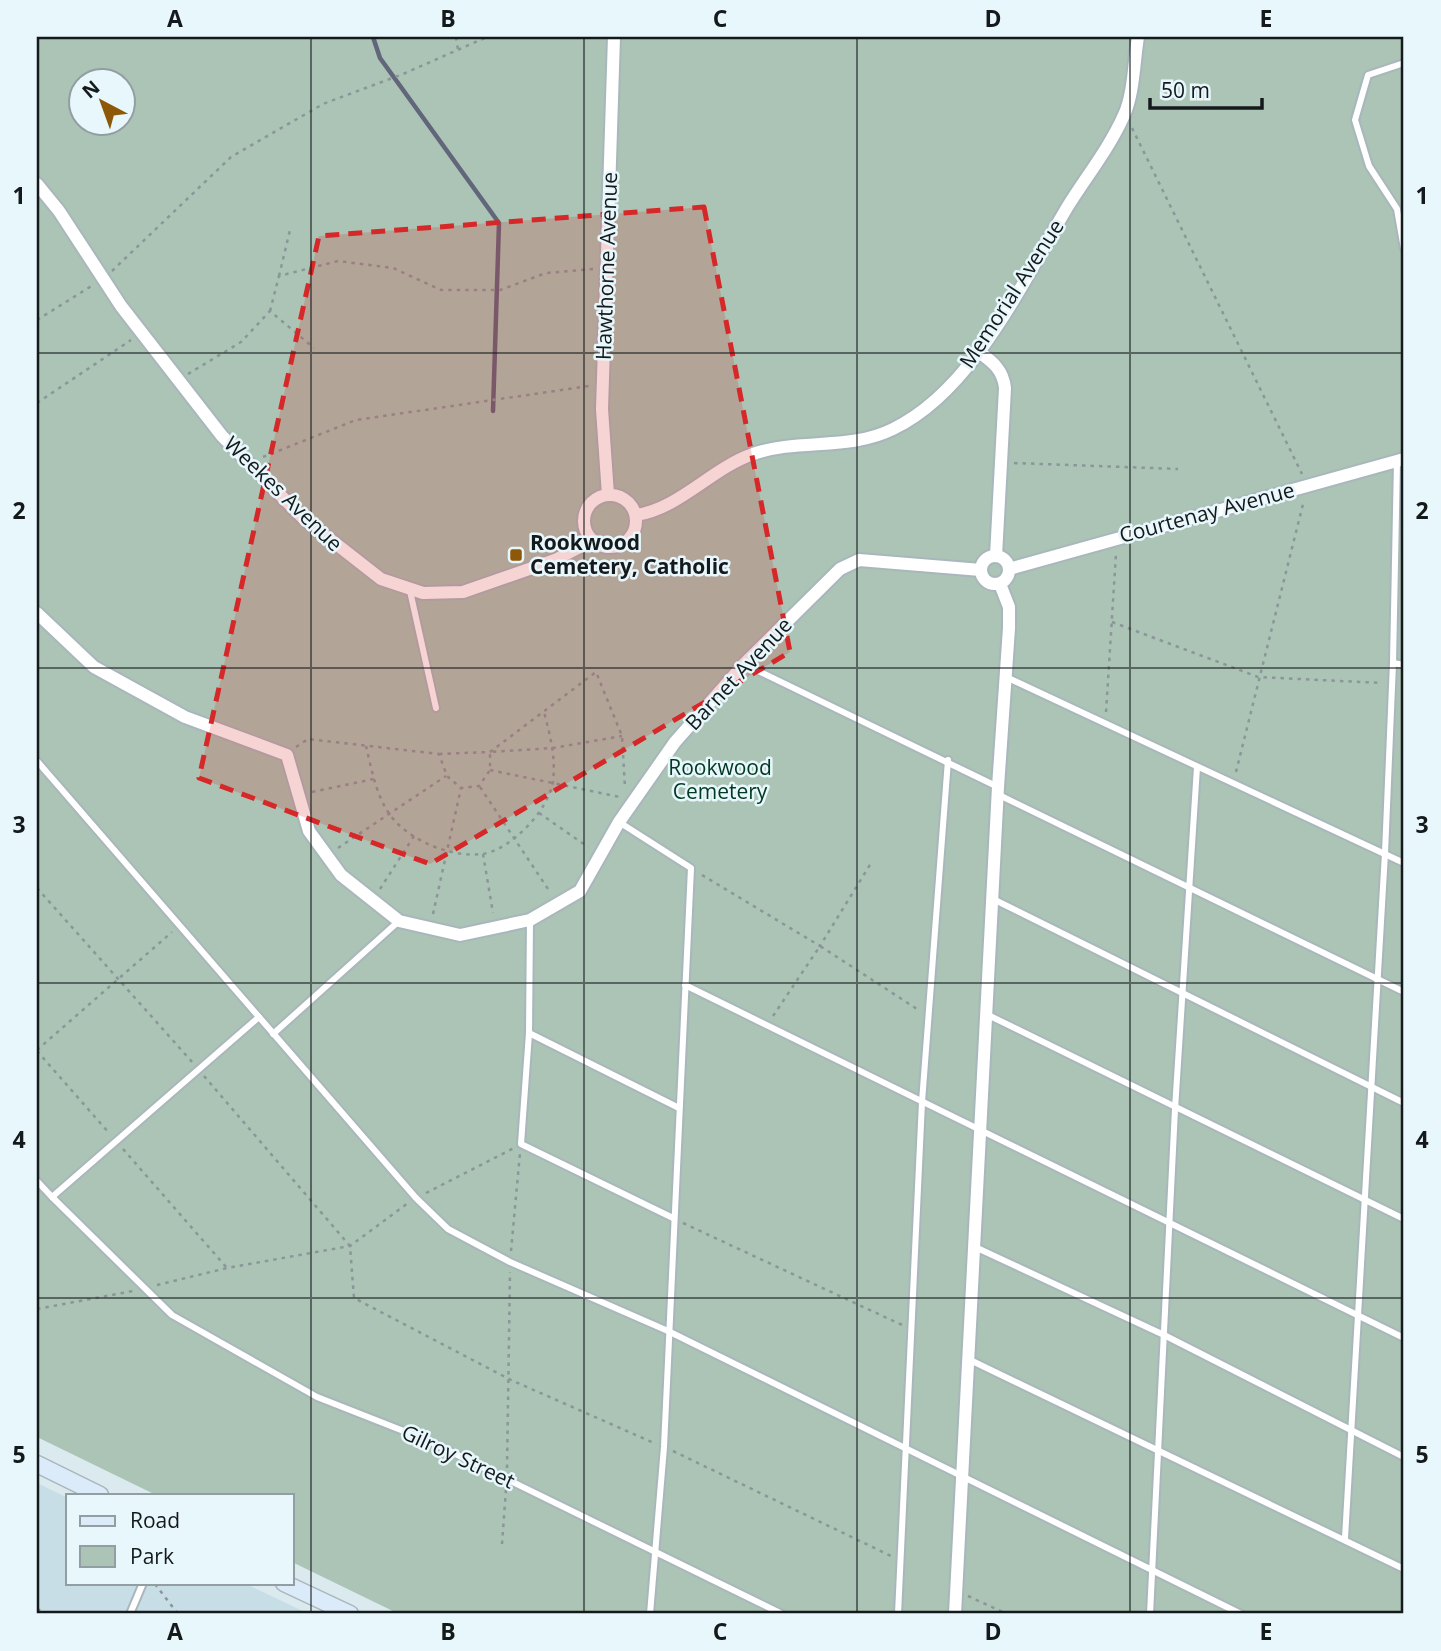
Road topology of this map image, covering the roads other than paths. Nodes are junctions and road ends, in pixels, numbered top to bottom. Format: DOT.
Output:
graph roads {
  1 [pos="614,37"];
  2 [pos="1138,37"];
  3 [pos="1404,63"];
  4 [pos="37,184"];
  5 [pos="1404,249"];
  6 [pos="979,352"];
  7 [pos="1400,460"];
  8 [pos="608,495"];
  9 [pos="636,516"];
  10 [pos="593,540"];
  11 [pos="996,556"];
  12 [pos="1009,569"];
  13 [pos="981,570"];
  14 [pos="1000,584"];
  15 [pos="410,591"];
  16 [pos="39,620"];
  17 [pos="1393,663"];
  18 [pos="744,664"];
  19 [pos="1404,665"];
  20 [pos="1006,677"];
  21 [pos="436,708"];
  22 [pos="37,761"];
  23 [pos="948,761"];
  24 [pos="1197,767"];
  25 [pos="997,791"];
  26 [pos="619,822"];
  27 [pos="1385,853"];
  28 [pos="1404,863"];
  29 [pos="1189,886"];
  30 [pos="993,899"];
  31 [pos="530,920"];
  32 [pos="399,921"];
  33 [pos="1377,979"];
  34 [pos="685,985"];
  35 [pos="1404,992"];
  36 [pos="1183,994"];
  37 [pos="986,1014"];
  38 [pos="259,1017"];
  39 [pos="529,1033"];
  40 [pos="273,1034"];
  41 [pos="1372,1087"];
  42 [pos="922,1102"];
  43 [pos="1404,1103"];
  44 [pos="679,1108"];
  45 [pos="1175,1109"];
  46 [pos="980,1130"];
  47 [pos="37,1181"];
  48 [pos="52,1197"];
  49 [pos="1366,1201"];
  50 [pos="673,1218"];
  51 [pos="1404,1219"];
  52 [pos="1170,1223"];
  53 [pos="973,1246"];
  54 [pos="1359,1315"];
  55 [pos="668,1331"];
  56 [pos="1164,1335"];
  57 [pos="1404,1338"];
  58 [pos="967,1359"];
  59 [pos="1352,1429"];
  60 [pos="907,1447"];
  61 [pos="1158,1450"];
  62 [pos="1404,1457"];
  63 [pos="37,1464"];
  64 [pos="961,1473"];
  65 [pos="98,1494"];
  66 [pos="1345,1538"];
  67 [pos="657,1554"];
  68 [pos="1152,1569"];
  69 [pos="1404,1569"];
  70 [pos="142,1584"];
  71 [pos="286,1584"];
  72 [pos="130,1614"];
  73 [pos="350,1614"];
  74 [pos="650,1614"];
  75 [pos="782,1614"];
  76 [pos="898,1614"];
  77 [pos="955,1614"];
  78 [pos="1150,1614"];
  79 [pos="1241,1614"];
  1 -- 8 [label="street, Hawthorne Avenue"];
  2 -- 6 [label="street, Memorial Avenue"];
  3 -- 5 [label="lane"];
  4 -- 15 [label="street, Weekes Avenue"];
  6 -- 9 [label="street, Memorial Avenue"];
  6 -- 11 [label="street"];
  7 -- 12 [label="street, Courtenay Avenue"];
  7 -- 17 [label="lane"];
  8 -- 9 [label="street"];
  8 -- 10 [label="street"];
  9 -- 10 [label="street"];
  10 -- 15 [label="street, Weekes Avenue"];
  11 -- 12 [label="street"];
  11 -- 13 [label="street"];
  12 -- 14 [label="street"];
  13 -- 14 [label="street"];
  13 -- 18 [label="street, Barnet Avenue"];
  14 -- 20 [label="street"];
  15 -- 21 [label="lane"];
  16 -- 32 [label="street, Barnet Avenue"];
  17 -- 19 [label="lane"];
  17 -- 27 [label="lane"];
  18 -- 23 [label="lane"];
  18 -- 26 [label="street, Barnet Avenue"];
  20 -- 24 [label="lane"];
  20 -- 25 [label="street"];
  22 -- 38 [label="lane"];
  23 -- 25 [label="lane"];
  23 -- 42 [label="lane"];
  24 -- 27 [label="lane"];
  24 -- 29 [label="lane"];
  25 -- 29 [label="lane"];
  25 -- 30 [label="street"];
  26 -- 31 [label="street, Barnet Avenue"];
  26 -- 34 [label="lane"];
  27 -- 28 [label="lane"];
  27 -- 33 [label="lane"];
  29 -- 33 [label="lane"];
  29 -- 36 [label="lane"];
  30 -- 36 [label="lane"];
  30 -- 37 [label="street"];
  31 -- 32 [label="street, Barnet Avenue"];
  31 -- 39 [label="lane"];
  32 -- 40 [label="lane"];
  33 -- 35 [label="lane"];
  33 -- 41 [label="lane"];
  34 -- 42 [label="lane"];
  34 -- 44 [label="lane"];
  36 -- 41 [label="lane"];
  36 -- 45 [label="lane"];
  37 -- 45 [label="lane"];
  37 -- 46 [label="street"];
  38 -- 40 [label="lane"];
  38 -- 48 [label="lane"];
  39 -- 44 [label="lane"];
  39 -- 50 [label="lane"];
  40 -- 55 [label="lane"];
  41 -- 43 [label="lane"];
  41 -- 49 [label="lane"];
  42 -- 46 [label="lane"];
  42 -- 60 [label="lane"];
  44 -- 50 [label="lane"];
  45 -- 49 [label="lane"];
  45 -- 52 [label="lane"];
  46 -- 52 [label="lane"];
  46 -- 53 [label="street"];
  47 -- 48 [label="lane, Gilroy Street"];
  48 -- 67 [label="lane, Gilroy Street"];
  49 -- 51 [label="lane"];
  49 -- 54 [label="lane"];
  50 -- 55 [label="lane"];
  52 -- 54 [label="lane"];
  52 -- 56 [label="lane"];
  53 -- 56 [label="lane"];
  53 -- 58 [label="street"];
  54 -- 57 [label="lane"];
  54 -- 59 [label="lane"];
  55 -- 60 [label="lane"];
  55 -- 67 [label="lane"];
  56 -- 59 [label="lane"];
  56 -- 61 [label="lane"];
  58 -- 61 [label="lane"];
  58 -- 64 [label="street"];
  59 -- 62 [label="lane"];
  59 -- 66 [label="lane"];
  60 -- 64 [label="lane"];
  60 -- 76 [label="lane"];
  61 -- 66 [label="lane"];
  61 -- 68 [label="lane"];
  63 -- 65 [label="main road"];
  64 -- 68 [label="lane"];
  64 -- 77 [label="street"];
  66 -- 69 [label="lane"];
  67 -- 74 [label="lane"];
  67 -- 75 [label="lane, Gilroy Street"];
  68 -- 78 [label="lane"];
  68 -- 79 [label="lane"];
  70 -- 72 [label="lane"];
  71 -- 73 [label="main road"];
}
